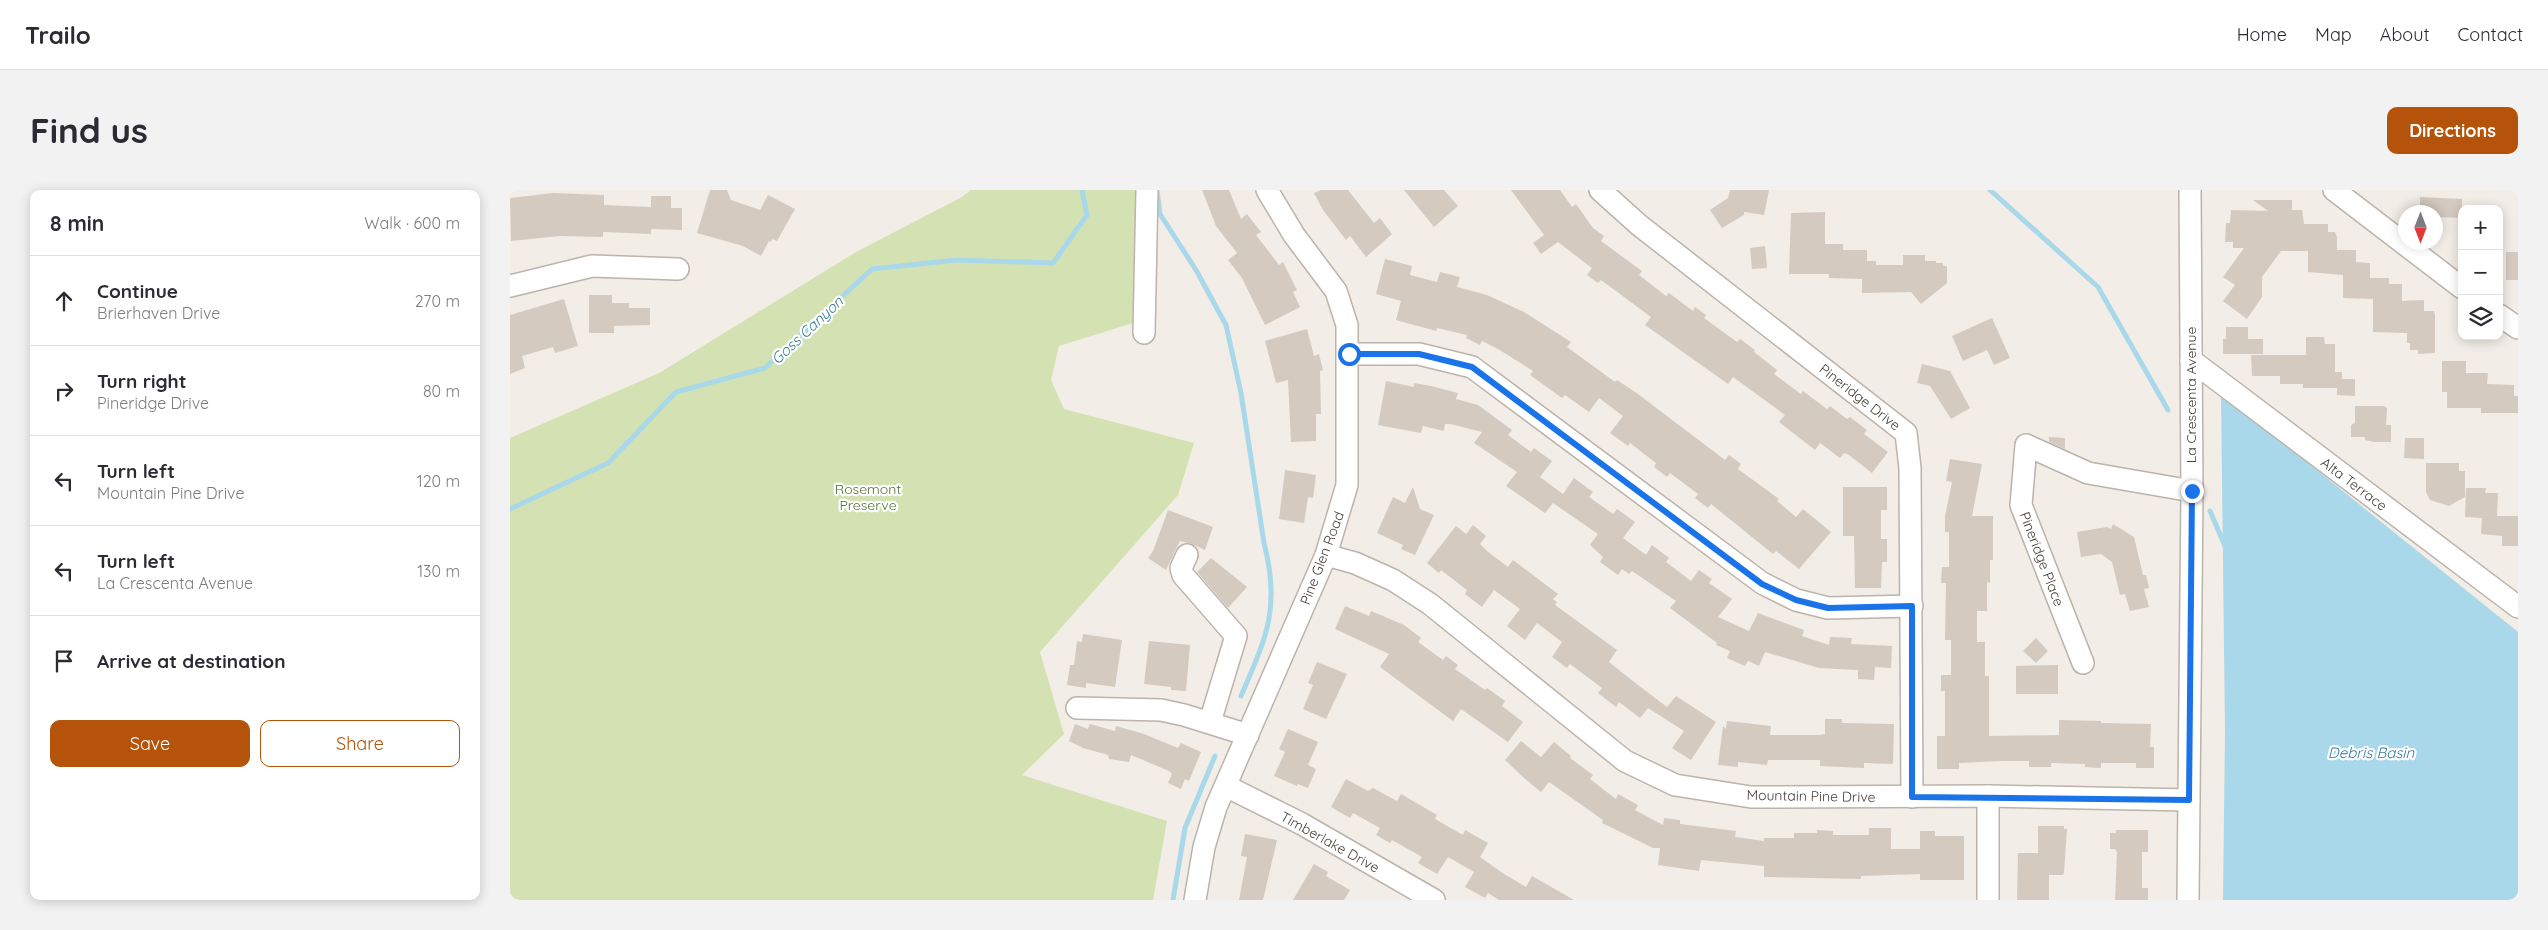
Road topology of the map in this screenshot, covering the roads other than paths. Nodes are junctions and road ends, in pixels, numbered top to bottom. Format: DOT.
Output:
graph roads {
  1 [pos="1147,190"];
  2 [pos="1267,190"];
  3 [pos="1600,190"];
  4 [pos="2190,190"];
  5 [pos="2334,190"];
  6 [pos="678,269"];
  7 [pos="2458,285"];
  8 [pos="510,286"];
  9 [pos="2503,318"];
  10 [pos="2518,328"];
  11 [pos="1144,333"];
  12 [pos="1349,354"];
  13 [pos="2191,360"];
  14 [pos="2192,491"];
  15 [pos="1187,555"];
  16 [pos="1326,555"];
  17 [pos="1912,606"];
  18 [pos="2518,607"];
  19 [pos="2083,664"];
  20 [pos="1077,708"];
  21 [pos="1210,722"];
  22 [pos="1248,735"];
  23 [pos="1226,786"];
  24 [pos="1988,796"];
  25 [pos="1912,797"];
  26 [pos="2189,800"];
  27 [pos="1196,900"];
  28 [pos="1434,900"];
  29 [pos="1988,900"];
  30 [pos="2188,900"];
  1 -- 11 [label="street"];
  2 -- 12 [label="street, Pine Glen Road"];
  3 -- 17 [label="street, Pineridge Drive"];
  4 -- 13 [label="street, La Crescenta Avenue"];
  5 -- 7 [label="street"];
  6 -- 8 [label="street"];
  9 -- 10 [label="street"];
  12 -- 16 [label="street, Pine Glen Road"];
  12 -- 17 [label="street"];
  13 -- 14 [label="street, La Crescenta Avenue"];
  13 -- 18 [label="street, Alta Terrace"];
  14 -- 19 [label="street, Pineridge Place"];
  14 -- 26 [label="street, La Crescenta Avenue"];
  15 -- 21 [label="street"];
  16 -- 22 [label="street, Pine Glen Road"];
  16 -- 25 [label="street, Mountain Pine Drive"];
  17 -- 25 [label="street, Pineridge Drive"];
  20 -- 21 [label="street"];
  21 -- 22 [label="street"];
  22 -- 23 [label="street, Pine Glen Road"];
  23 -- 27 [label="street, Pine Glen Road"];
  23 -- 28 [label="street, Timberlake Drive"];
  24 -- 25 [label="street, Mountain Pine Drive"];
  24 -- 26 [label="street, Mountain Pine Drive"];
  24 -- 29 [label="street"];
  26 -- 30 [label="street, La Crescenta Avenue"];
}
